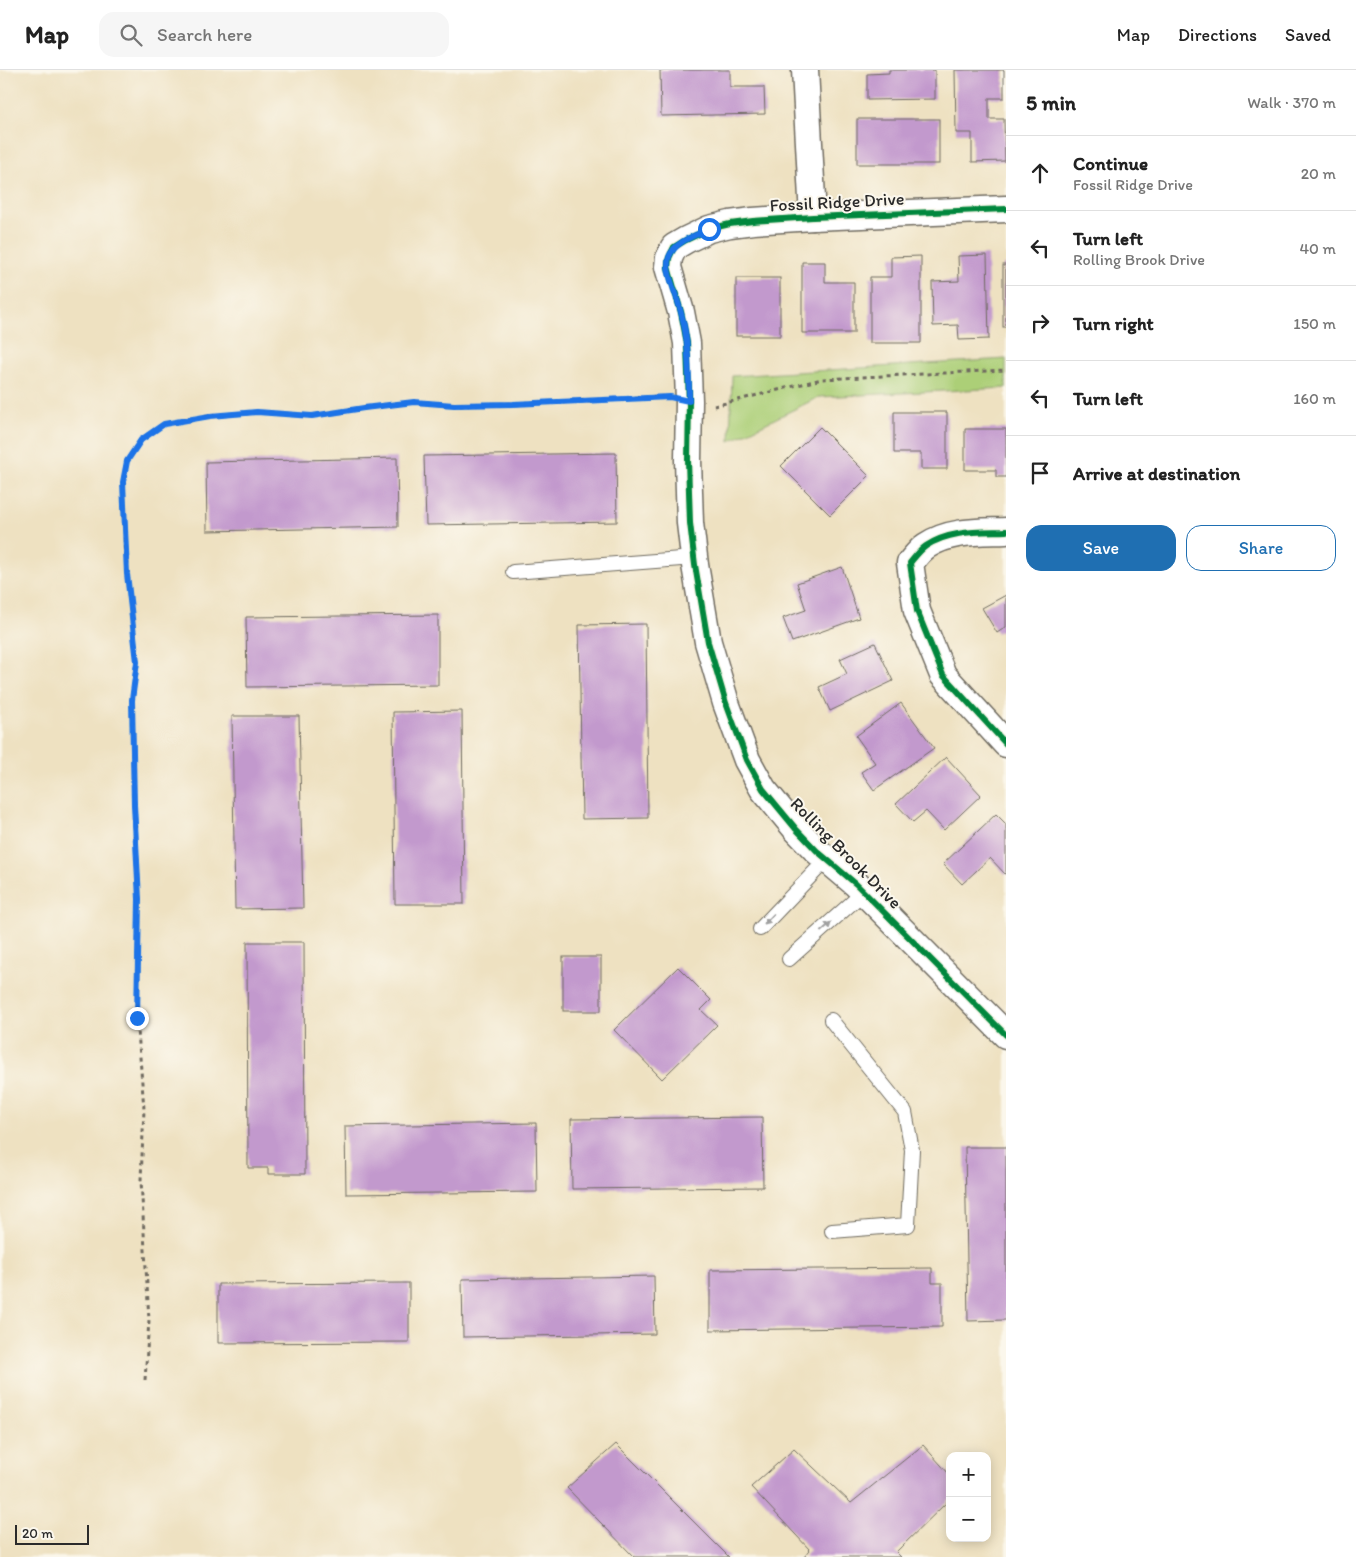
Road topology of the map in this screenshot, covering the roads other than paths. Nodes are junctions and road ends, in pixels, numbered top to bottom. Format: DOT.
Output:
graph roads {
  1 [pos="805,70"];
  2 [pos="1006,209"];
  3 [pos="813,217"];
  4 [pos="674,248"];
  5 [pos="1006,531"];
  6 [pos="694,558"];
  7 [pos="513,572"];
  8 [pos="1006,744"];
  9 [pos="827,859"];
  10 [pos="864,892"];
  11 [pos="760,929"];
  12 [pos="789,959"];
  13 [pos="831,1020"];
  14 [pos="1006,1035"];
  15 [pos="832,1231"];
  1 -- 3 [label="street"];
  2 -- 3 [label="street, Fossil Ridge Drive"];
  3 -- 4 [label="street, Fossil Ridge Drive"];
  4 -- 6 [label="street, Rolling Brook Drive"];
  5 -- 8 [label="street"];
  6 -- 7 [label="lane"];
  6 -- 9 [label="street, Rolling Brook Drive"];
  9 -- 10 [label="street, Rolling Brook Drive"];
  9 -- 11 [label="lane, one-way"];
  12 -- 10 [label="lane, one-way"];
  10 -- 14 [label="street, Rolling Brook Drive"];
  13 -- 15 [label="lane"];
}
